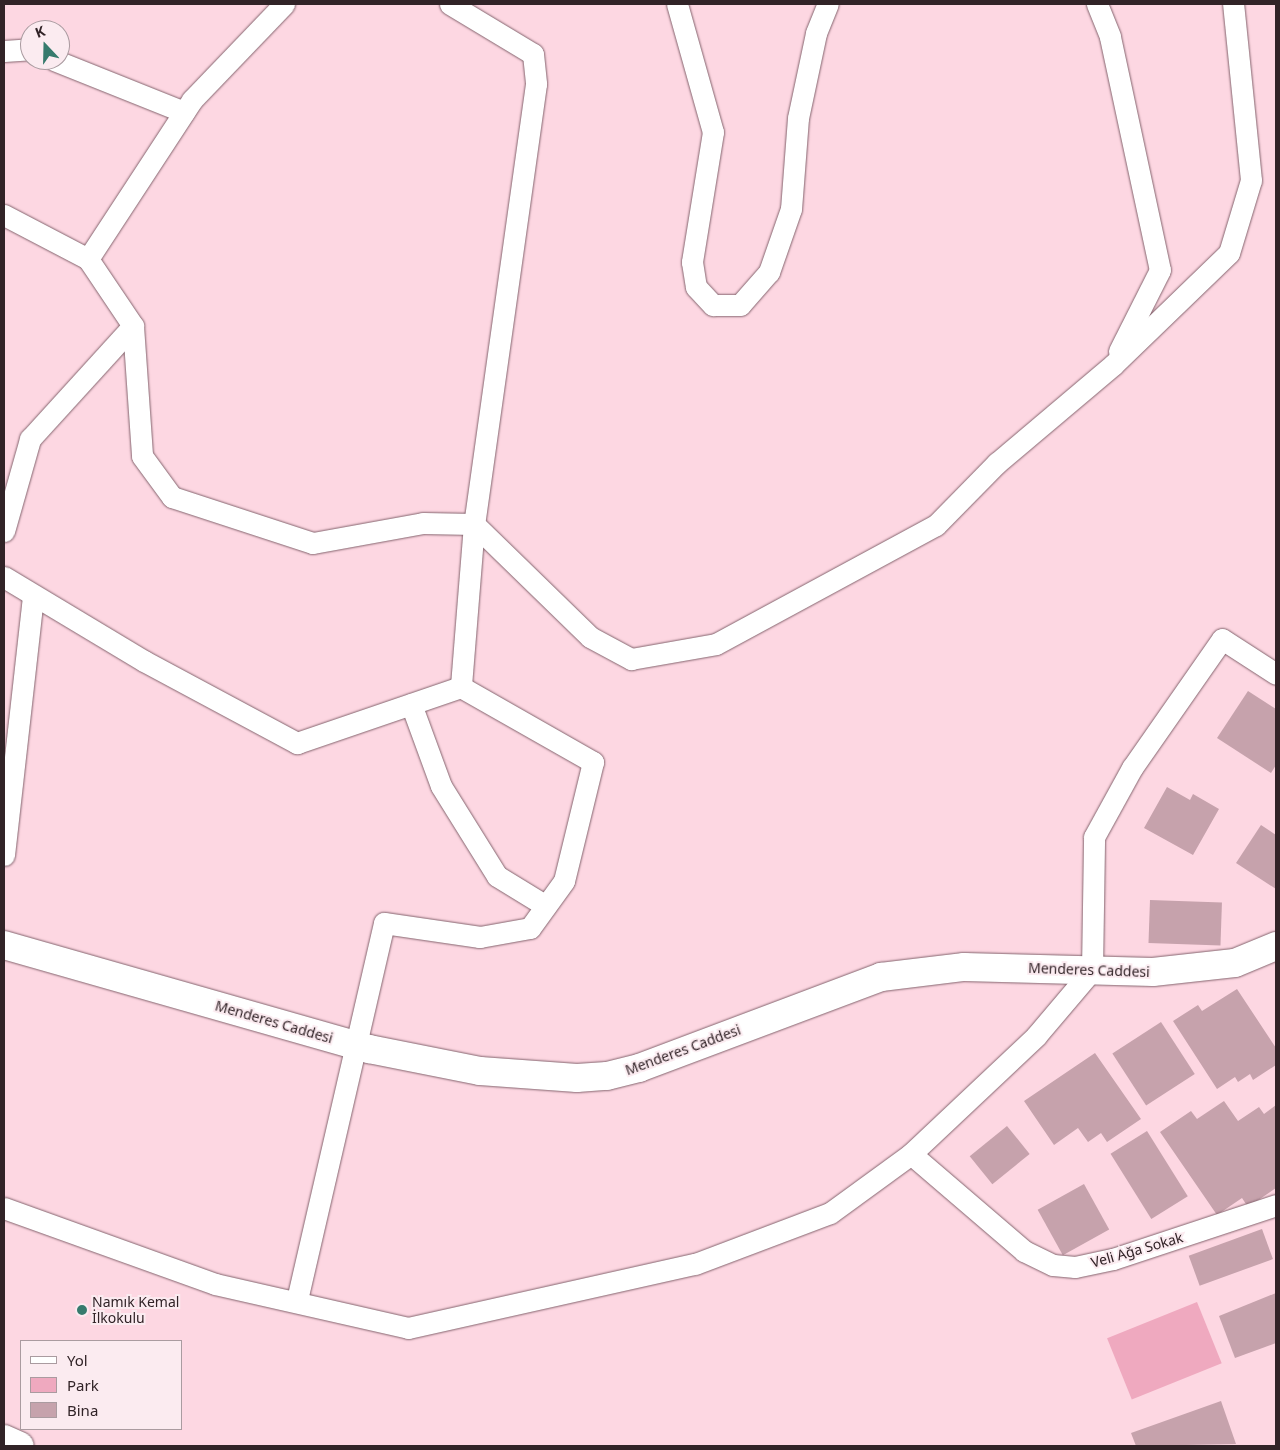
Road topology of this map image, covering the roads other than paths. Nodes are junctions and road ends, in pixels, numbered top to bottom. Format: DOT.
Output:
graph roads {
  1 [pos="284,4"];
  2 [pos="450,4"];
  3 [pos="677,4"];
  4 [pos="828,4"];
  5 [pos="1097,4"];
  6 [pos="1233,4"];
  7 [pos="20,50"];
  8 [pos="4,51"];
  9 [pos="70,66"];
  10 [pos="184,112"];
  11 [pos="4,216"];
  12 [pos="88,259"];
  13 [pos="133,326"];
  14 [pos="1113,365"];
  15 [pos="474,524"];
  16 [pos="4,531"];
  17 [pos="4,577"];
  18 [pos="33,596"];
  19 [pos="1276,674"];
  20 [pos="461,687"];
  21 [pos="411,704"];
  22 [pos="9,763"];
  23 [pos="4,856"];
  24 [pos="546,906"];
  25 [pos="4,945"];
  26 [pos="1276,946"];
  27 [pos="1092,970"];
  28 [pos="354,1044"];
  29 [pos="912,1154"];
  30 [pos="1276,1204"];
  31 [pos="4,1208"];
  32 [pos="297,1301"];
  33 [pos="4,1439"];
  34 [pos="20,1446"];
  1 -- 10 [label="street"];
  2 -- 15 [label="street"];
  3 -- 4 [label="street"];
  5 -- 14 [label="street"];
  6 -- 14 [label="street"];
  7 -- 8 [label="street"];
  9 -- 10 [label="street"];
  10 -- 12 [label="street"];
  11 -- 12 [label="street"];
  12 -- 13 [label="street"];
  13 -- 15 [label="street"];
  13 -- 16 [label="street"];
  14 -- 15 [label="street"];
  15 -- 20 [label="street"];
  17 -- 18 [label="street"];
  18 -- 21 [label="street"];
  18 -- 22 [label="street"];
  19 -- 27 [label="street"];
  20 -- 21 [label="street"];
  20 -- 24 [label="street"];
  21 -- 24 [label="street"];
  22 -- 23 [label="street"];
  24 -- 28 [label="street"];
  25 -- 28 [label="street, Menderes Caddesi"];
  26 -- 27 [label="street, Menderes Caddesi"];
  27 -- 28 [label="street, Menderes Caddesi"];
  27 -- 29 [label="street"];
  28 -- 32 [label="street"];
  29 -- 30 [label="street, Veli Ağa Sokak"];
  29 -- 32 [label="street"];
  31 -- 32 [label="street"];
  33 -- 34 [label="street"];
}
